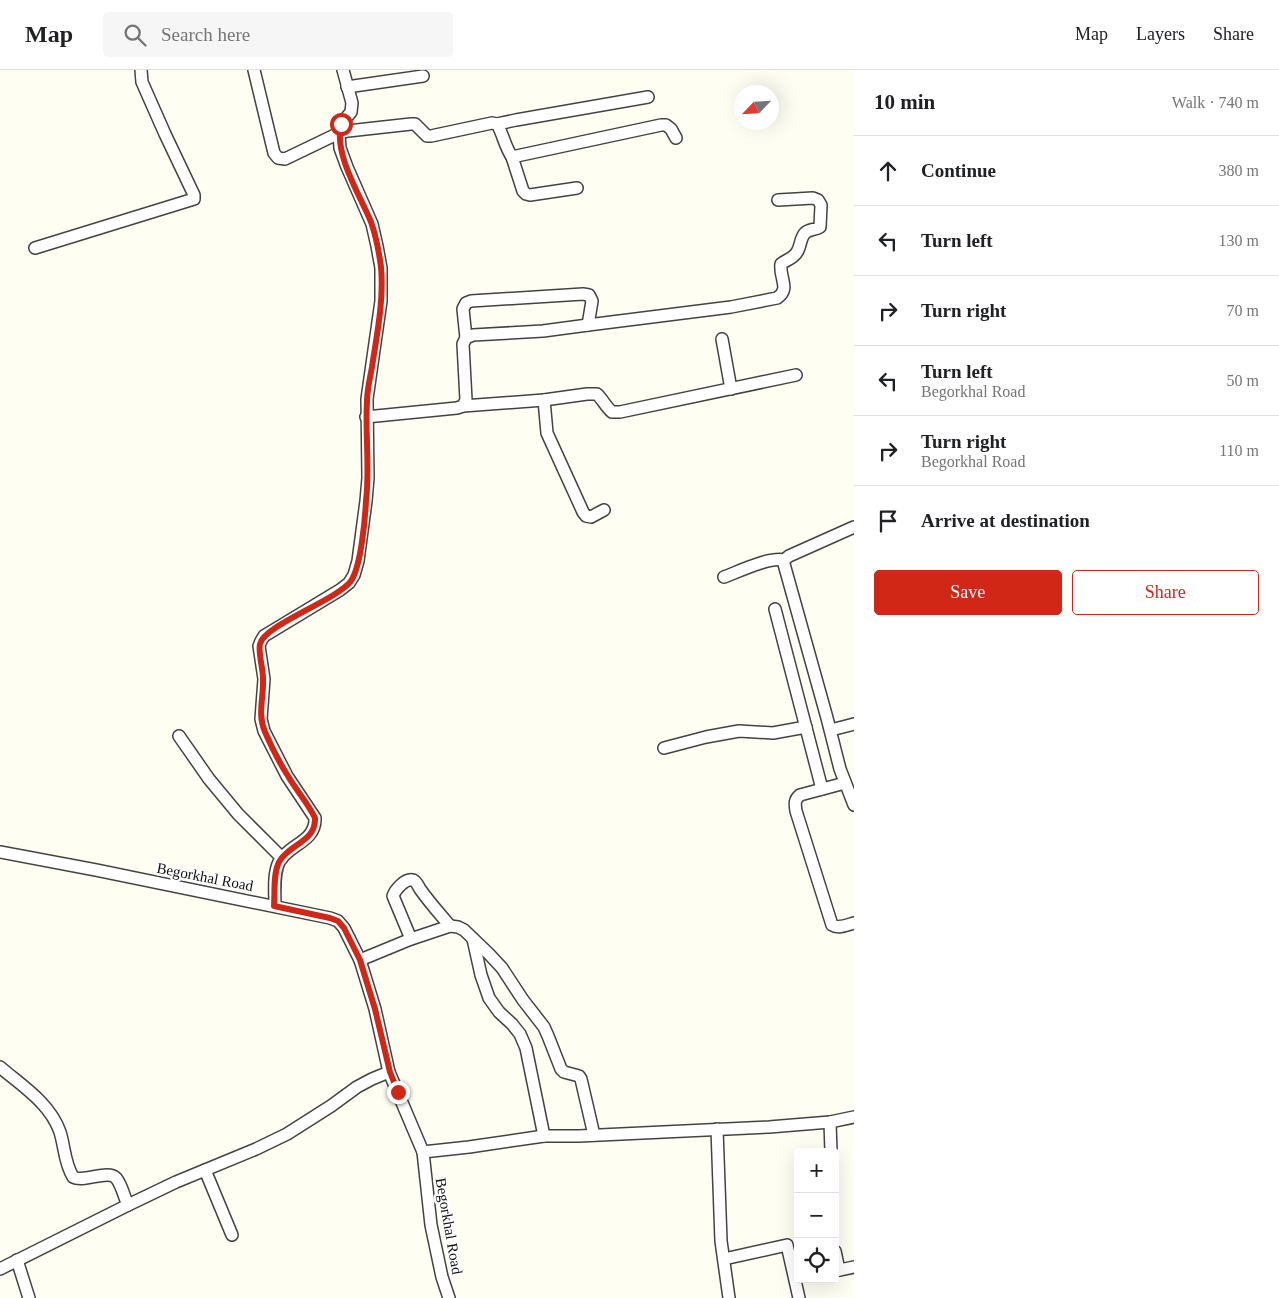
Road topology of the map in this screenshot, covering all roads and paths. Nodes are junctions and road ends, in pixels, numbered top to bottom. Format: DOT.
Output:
graph roads {
  1 [pos="140,70"];
  2 [pos="254,70"];
  3 [pos="343,70"];
  4 [pos="423,76"];
  5 [pos="347,87"];
  6 [pos="648,97"];
  7 [pos="497,124"];
  8 [pos="339,133"];
  9 [pos="676,138"];
  10 [pos="512,157"];
  11 [pos="577,188"];
  12 [pos="778,200"];
  13 [pos="34,248"];
  14 [pos="588,325"];
  15 [pos="466,338"];
  16 [pos="722,339"];
  17 [pos="796,375"];
  18 [pos="731,389"];
  19 [pos="544,400"];
  20 [pos="463,406"];
  21 [pos="366,417"];
  22 [pos="604,510"];
  23 [pos="854,527"];
  24 [pos="784,560"];
  25 [pos="724,577"];
  26 [pos="775,609"];
  27 [pos="854,724"];
  28 [pos="806,727"];
  29 [pos="831,730"];
  30 [pos="179,736"];
  31 [pos="664,748"];
  32 [pos="845,783"];
  33 [pos="822,789"];
  34 [pos="854,806"];
  35 [pos="0,852"];
  36 [pos="282,858"];
  37 [pos="274,906"];
  38 [pos="854,923"];
  39 [pos="450,926"];
  40 [pos="473,938"];
  41 [pos="411,939"];
  42 [pos="360,960"];
  43 [pos="0,1067"];
  44 [pos="390,1072"];
  45 [pos="854,1117"];
  46 [pos="830,1122"];
  47 [pos="717,1129"];
  48 [pos="594,1135"];
  49 [pos="544,1136"];
  50 [pos="831,1148"];
  51 [pos="423,1152"];
  52 [pos="205,1170"];
  53 [pos="128,1205"];
  54 [pos="232,1234"];
  55 [pos="792,1245"];
  56 [pos="724,1259"];
  57 [pos="794,1259"];
  58 [pos="17,1260"];
  59 [pos="854,1267"];
  60 [pos="0,1269"];
  61 [pos="839,1270"];
  62 [pos="797,1283"];
  63 [pos="29,1298"];
  64 [pos="449,1298"];
  65 [pos="729,1298"];
  66 [pos="799,1298"];
  1 -- 13 [label="street"];
  2 -- 8 [label="street"];
  3 -- 5 [label="street"];
  4 -- 5 [label="street"];
  5 -- 8 [label="street"];
  6 -- 7 [label="street"];
  7 -- 8 [label="street"];
  7 -- 10 [label="street"];
  8 -- 21 [label="street"];
  9 -- 10 [label="street"];
  10 -- 11 [label="street"];
  12 -- 14 [label="street"];
  14 -- 15 [label="street"];
  14 -- 15 [label="street"];
  15 -- 20 [label="street"];
  16 -- 18 [label="street"];
  17 -- 18 [label="street"];
  18 -- 19 [label="street"];
  19 -- 20 [label="street"];
  19 -- 22 [label="street"];
  20 -- 21 [label="street"];
  21 -- 36 [label="street"];
  23 -- 24 [label="street"];
  24 -- 25 [label="street"];
  24 -- 29 [label="street"];
  26 -- 28 [label="street"];
  27 -- 29 [label="street"];
  28 -- 31 [label="street"];
  28 -- 33 [label="street"];
  29 -- 32 [label="street"];
  30 -- 36 [label="street"];
  32 -- 33 [label="street"];
  32 -- 34 [label="street"];
  33 -- 38 [label="street"];
  35 -- 37 [label="street, Begorkhal Road"];
  36 -- 37 [label="street"];
  37 -- 42 [label="street, Begorkhal Road"];
  39 -- 40 [label="street"];
  39 -- 41 [label="street"];
  39 -- 41 [label="street"];
  40 -- 48 [label="street"];
  40 -- 49 [label="street"];
  41 -- 42 [label="street"];
  42 -- 44 [label="street, Begorkhal Road"];
  43 -- 53 [label="street"];
  44 -- 51 [label="street, Begorkhal Road"];
  44 -- 52 [label="street"];
  45 -- 46 [label="street"];
  46 -- 47 [label="street"];
  46 -- 50 [label="street"];
  47 -- 48 [label="street"];
  47 -- 56 [label="street"];
  48 -- 49 [label="street"];
  49 -- 51 [label="street"];
  51 -- 64 [label="street, Begorkhal Road"];
  52 -- 53 [label="street"];
  52 -- 54 [label="street"];
  53 -- 58 [label="street"];
  55 -- 56 [label="street"];
  55 -- 57 [label="street"];
  56 -- 65 [label="street"];
  58 -- 60 [label="street"];
  58 -- 63 [label="street"];
  59 -- 61 [label="street"];
  62 -- 66 [label="street"];
}
